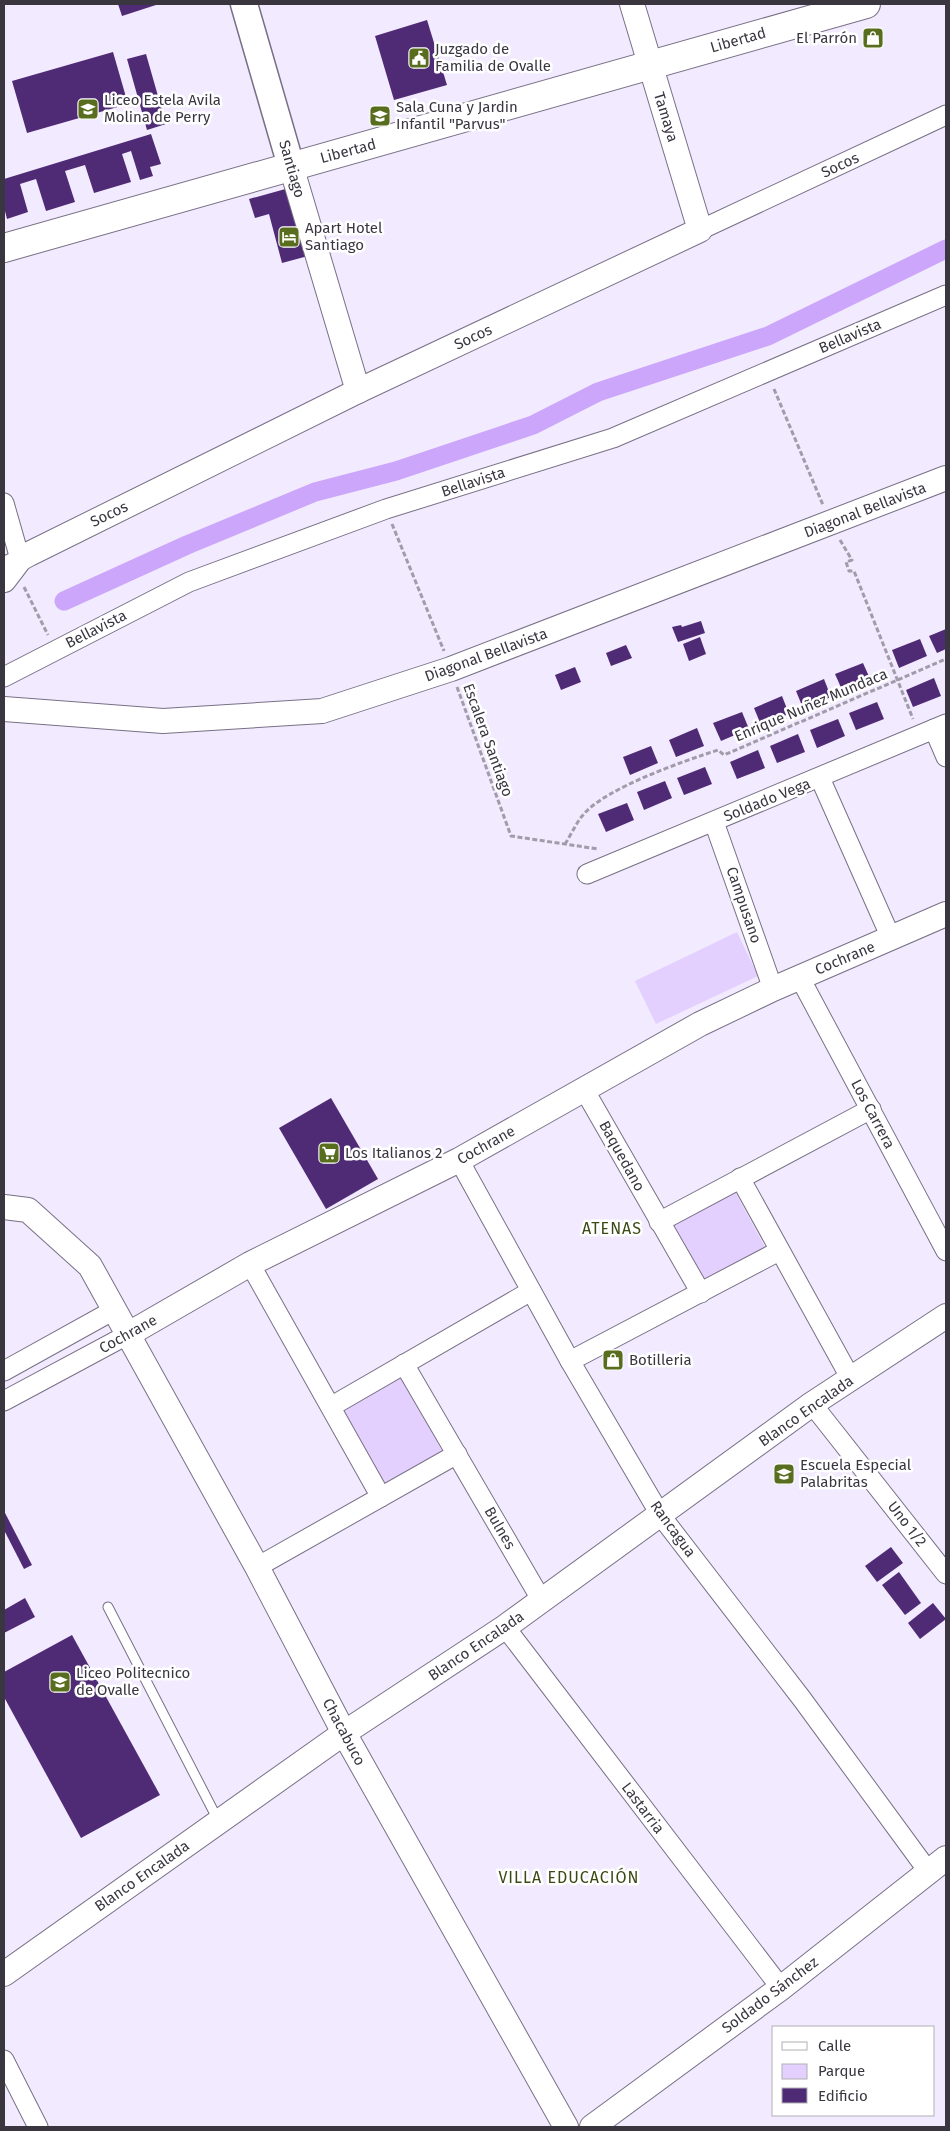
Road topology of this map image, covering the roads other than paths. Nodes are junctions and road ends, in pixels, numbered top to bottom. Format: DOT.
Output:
graph roads {
  1 [pos="244,4"];
  2 [pos="632,4"];
  3 [pos="866,4"];
  4 [pos="650,64"];
  5 [pos="946,115"];
  6 [pos="291,166"];
  7 [pos="700,230"];
  8 [pos="4,248"];
  9 [pos="946,296"];
  10 [pos="358,391"];
  11 [pos="946,478"];
  12 [pos="4,503"];
  13 [pos="12,572"];
  14 [pos="4,677"];
  15 [pos="4,709"];
  16 [pos="933,729"];
  17 [pos="946,757"];
  18 [pos="820,778"];
  19 [pos="714,822"];
  20 [pos="587,874"];
  21 [pos="946,914"];
  22 [pos="891,938"];
  23 [pos="800,978"];
  24 [pos="773,989"];
  25 [pos="585,1091"];
  26 [pos="870,1109"];
  27 [pos="459,1160"];
  28 [pos="740,1178"];
  29 [pos="4,1207"];
  30 [pos="659,1222"];
  31 [pos="779,1251"];
  32 [pos="946,1252"];
  33 [pos="250,1264"];
  34 [pos="532,1291"];
  35 [pos="700,1293"];
  36 [pos="114,1310"];
  37 [pos="946,1316"];
  38 [pos="127,1334"];
  39 [pos="570,1361"];
  40 [pos="404,1364"];
  41 [pos="4,1372"];
  42 [pos="851,1379"];
  43 [pos="4,1401"];
  44 [pos="812,1404"];
  45 [pos="332,1406"];
  46 [pos="457,1454"];
  47 [pos="382,1497"];
  48 [pos="661,1516"];
  49 [pos="257,1567"];
  50 [pos="946,1574"];
  51 [pos="542,1601"];
  52 [pos="108,1607"];
  53 [pos="505,1627"];
  54 [pos="344,1733"];
  55 [pos="219,1822"];
  56 [pos="937,1865"];
  57 [pos="4,1974"];
  58 [pos="781,1988"];
  59 [pos="4,2060"];
  60 [pos="30,2125"];
  61 [pos="566,2127"];
  62 [pos="592,2127"];
  1 -- 6 [label="main road, Santiago"];
  2 -- 4 [label="street, Tamaya"];
  3 -- 4 [label="main road, Libertad"];
  4 -- 6 [label="main road, Libertad"];
  4 -- 7 [label="street, Tamaya"];
  5 -- 7 [label="street, Socos"];
  6 -- 8 [label="main road, Libertad"];
  6 -- 10 [label="street, Santiago"];
  7 -- 10 [label="street, Socos"];
  9 -- 14 [label="street, Bellavista"];
  10 -- 13 [label="street, Socos"];
  11 -- 15 [label="street, Diagonal Bellavista"];
  12 -- 13 [label="street"];
  16 -- 17 [label="street"];
  16 -- 18 [label="street, Soldado Vega"];
  18 -- 19 [label="street, Soldado Vega"];
  18 -- 22 [label="street"];
  19 -- 20 [label="street, Soldado Vega"];
  19 -- 24 [label="street, Campusano"];
  21 -- 22 [label="street, Cochrane"];
  22 -- 23 [label="street, Cochrane"];
  23 -- 24 [label="street, Cochrane"];
  23 -- 26 [label="street, Los Carrera"];
  24 -- 25 [label="street, Cochrane"];
  25 -- 27 [label="street, Cochrane"];
  25 -- 30 [label="street, Baquedano"];
  26 -- 28 [label="street"];
  26 -- 32 [label="street, Los Carrera"];
  27 -- 33 [label="street, Cochrane"];
  27 -- 34 [label="street, Rancagua"];
  28 -- 30 [label="street"];
  28 -- 31 [label="street"];
  29 -- 36 [label="street, Chacabuco"];
  30 -- 35 [label="street, Baquedano"];
  31 -- 35 [label="street"];
  31 -- 42 [label="street"];
  33 -- 38 [label="street, Cochrane"];
  33 -- 45 [label="street"];
  34 -- 39 [label="street, Rancagua"];
  34 -- 40 [label="street"];
  35 -- 39 [label="street"];
  36 -- 38 [label="street, Chacabuco"];
  36 -- 41 [label="street, Cochrane"];
  37 -- 42 [label="street, Blanco Encalada"];
  38 -- 43 [label="street, Cochrane"];
  38 -- 49 [label="street, Chacabuco"];
  39 -- 48 [label="street, Rancagua"];
  40 -- 45 [label="street"];
  40 -- 46 [label="street, Bulnes"];
  42 -- 44 [label="street, Blanco Encalada"];
  44 -- 48 [label="street, Blanco Encalada"];
  44 -- 50 [label="street, Uno 1/2"];
  45 -- 47 [label="street"];
  46 -- 47 [label="street"];
  46 -- 51 [label="street, Bulnes"];
  47 -- 49 [label="street"];
  48 -- 51 [label="street, Blanco Encalada"];
  48 -- 56 [label="street, Rancagua"];
  49 -- 54 [label="street, Chacabuco"];
  51 -- 53 [label="street, Blanco Encalada"];
  52 -- 55 [label="lane"];
  53 -- 54 [label="street, Blanco Encalada"];
  53 -- 58 [label="street, Lastarria"];
  54 -- 55 [label="street, Blanco Encalada"];
  54 -- 61 [label="street, Chacabuco"];
  55 -- 57 [label="street, Blanco Encalada"];
  56 -- 58 [label="street, Soldado Sánchez"];
  58 -- 62 [label="street, Soldado Sánchez"];
  59 -- 60 [label="street"];
}
